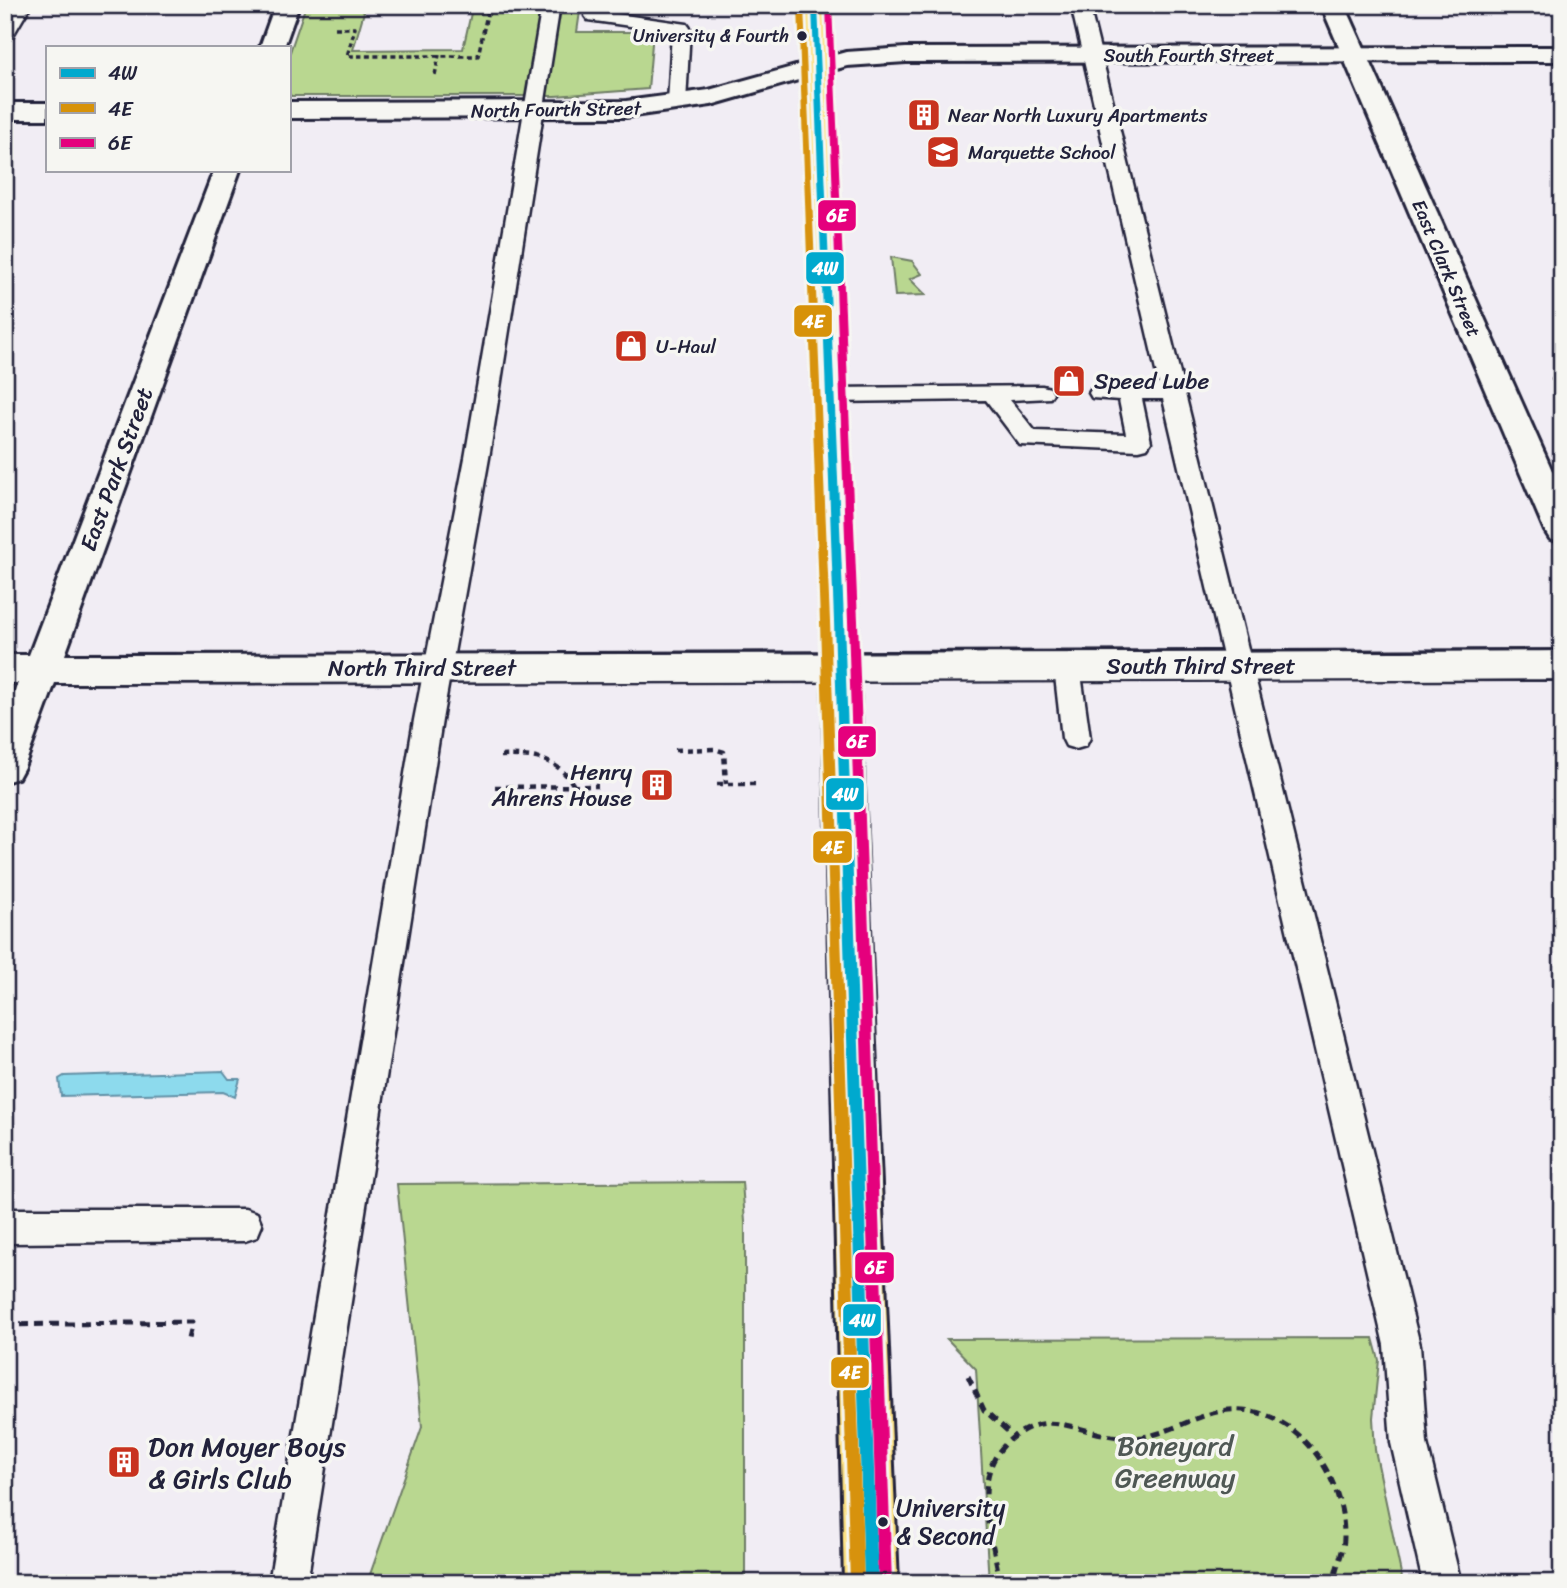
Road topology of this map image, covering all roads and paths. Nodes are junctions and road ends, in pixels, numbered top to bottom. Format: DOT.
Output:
graph roads {
  1 [pos="22,5"];
  2 [pos="287,5"];
  3 [pos="489,5"];
  4 [pos="551,5"];
  5 [pos="595,5"];
  6 [pos="815,5"];
  7 [pos="1080,5"];
  8 [pos="1333,5"];
  9 [pos="335,28"];
  10 [pos="5,35"];
  11 [pos="272,46"];
  12 [pos="1354,54"];
  13 [pos="1562,54"];
  14 [pos="1092,55"];
  15 [pos="818,65"];
  16 [pos="677,103"];
  17 [pos="290,110"];
  18 [pos="5,111"];
  19 [pos="46,111"];
  20 [pos="533,111"];
  21 [pos="226,172"];
  22 [pos="1551,379"];
  23 [pos="1562,379"];
  24 [pos="1129,391"];
  25 [pos="1170,391"];
  26 [pos="992,393"];
  27 [pos="1042,393"];
  28 [pos="1100,393"];
  29 [pos="830,395"];
  30 [pos="1562,531"];
  31 [pos="1562,665"];
  32 [pos="839,666"];
  33 [pos="1238,666"];
  34 [pos="1067,667"];
  35 [pos="438,668"];
  36 [pos="5,669"];
  37 [pos="42,669"];
  38 [pos="1076,738"];
  39 [pos="675,750"];
  40 [pos="501,756"];
  41 [pos="5,767"];
  42 [pos="717,784"];
  43 [pos="726,784"];
  44 [pos="755,784"];
  45 [pos="574,786"];
  46 [pos="598,786"];
  47 [pos="495,787"];
  48 [pos="246,1225"];
  49 [pos="5,1226"];
  50 [pos="5,1325"];
  51 [pos="188,1339"];
  52 [pos="968,1376"];
  53 [pos="1013,1436"];
  54 [pos="288,1583"];
  55 [pos="871,1583"];
  56 [pos="1000,1583"];
  57 [pos="1334,1583"];
  58 [pos="1442,1583"];
  1 -- 10 [label="lane"];
  2 -- 11 [label="street"];
  3 -- 9 [label="path"];
  4 -- 20 [label="lane"];
  5 -- 16 [label="lane"];
  6 -- 15 [label="main road"];
  7 -- 14 [label="lane"];
  8 -- 12 [label="street, East Clark Street"];
  12 -- 13 [label="street, South Fourth Street"];
  12 -- 14 [label="street, South Fourth Street"];
  12 -- 30 [label="street, East Clark Street"];
  14 -- 15 [label="street, South Fourth Street"];
  14 -- 25 [label="lane"];
  15 -- 16 [label="street, North Fourth Street"];
  15 -- 29 [label="main road"];
  16 -- 20 [label="street, North Fourth Street"];
  17 -- 20 [label="street, North Fourth Street"];
  18 -- 19 [label="street"];
  20 -- 35 [label="lane"];
  21 -- 37 [label="street, East Park Street"];
  22 -- 23 [label="path"];
  24 -- 25 [label="lane"];
  24 -- 26 [label="lane"];
  24 -- 28 [label="lane"];
  25 -- 33 [label="lane"];
  26 -- 27 [label="lane"];
  26 -- 29 [label="lane"];
  29 -- 32 [label="main road"];
  31 -- 33 [label="street, South Third Street"];
  32 -- 34 [label="street, South Third Street"];
  32 -- 35 [label="street, North Third Street"];
  32 -- 55 [label="main road"];
  33 -- 34 [label="street, South Third Street"];
  33 -- 58 [label="lane"];
  34 -- 38 [label="lane"];
  35 -- 37 [label="street, North Third Street"];
  35 -- 54 [label="lane"];
  36 -- 37 [label="street, North Third Street"];
  37 -- 41 [label="street, East Park Street"];
  39 -- 43 [label="path"];
  40 -- 45 [label="path"];
  42 -- 43 [label="path"];
  43 -- 44 [label="path"];
  45 -- 46 [label="path"];
  45 -- 47 [label="path"];
  48 -- 49 [label="lane"];
  50 -- 51 [label="path"];
  52 -- 53 [label="path"];
  53 -- 56 [label="path"];
  53 -- 57 [label="path"];
}
